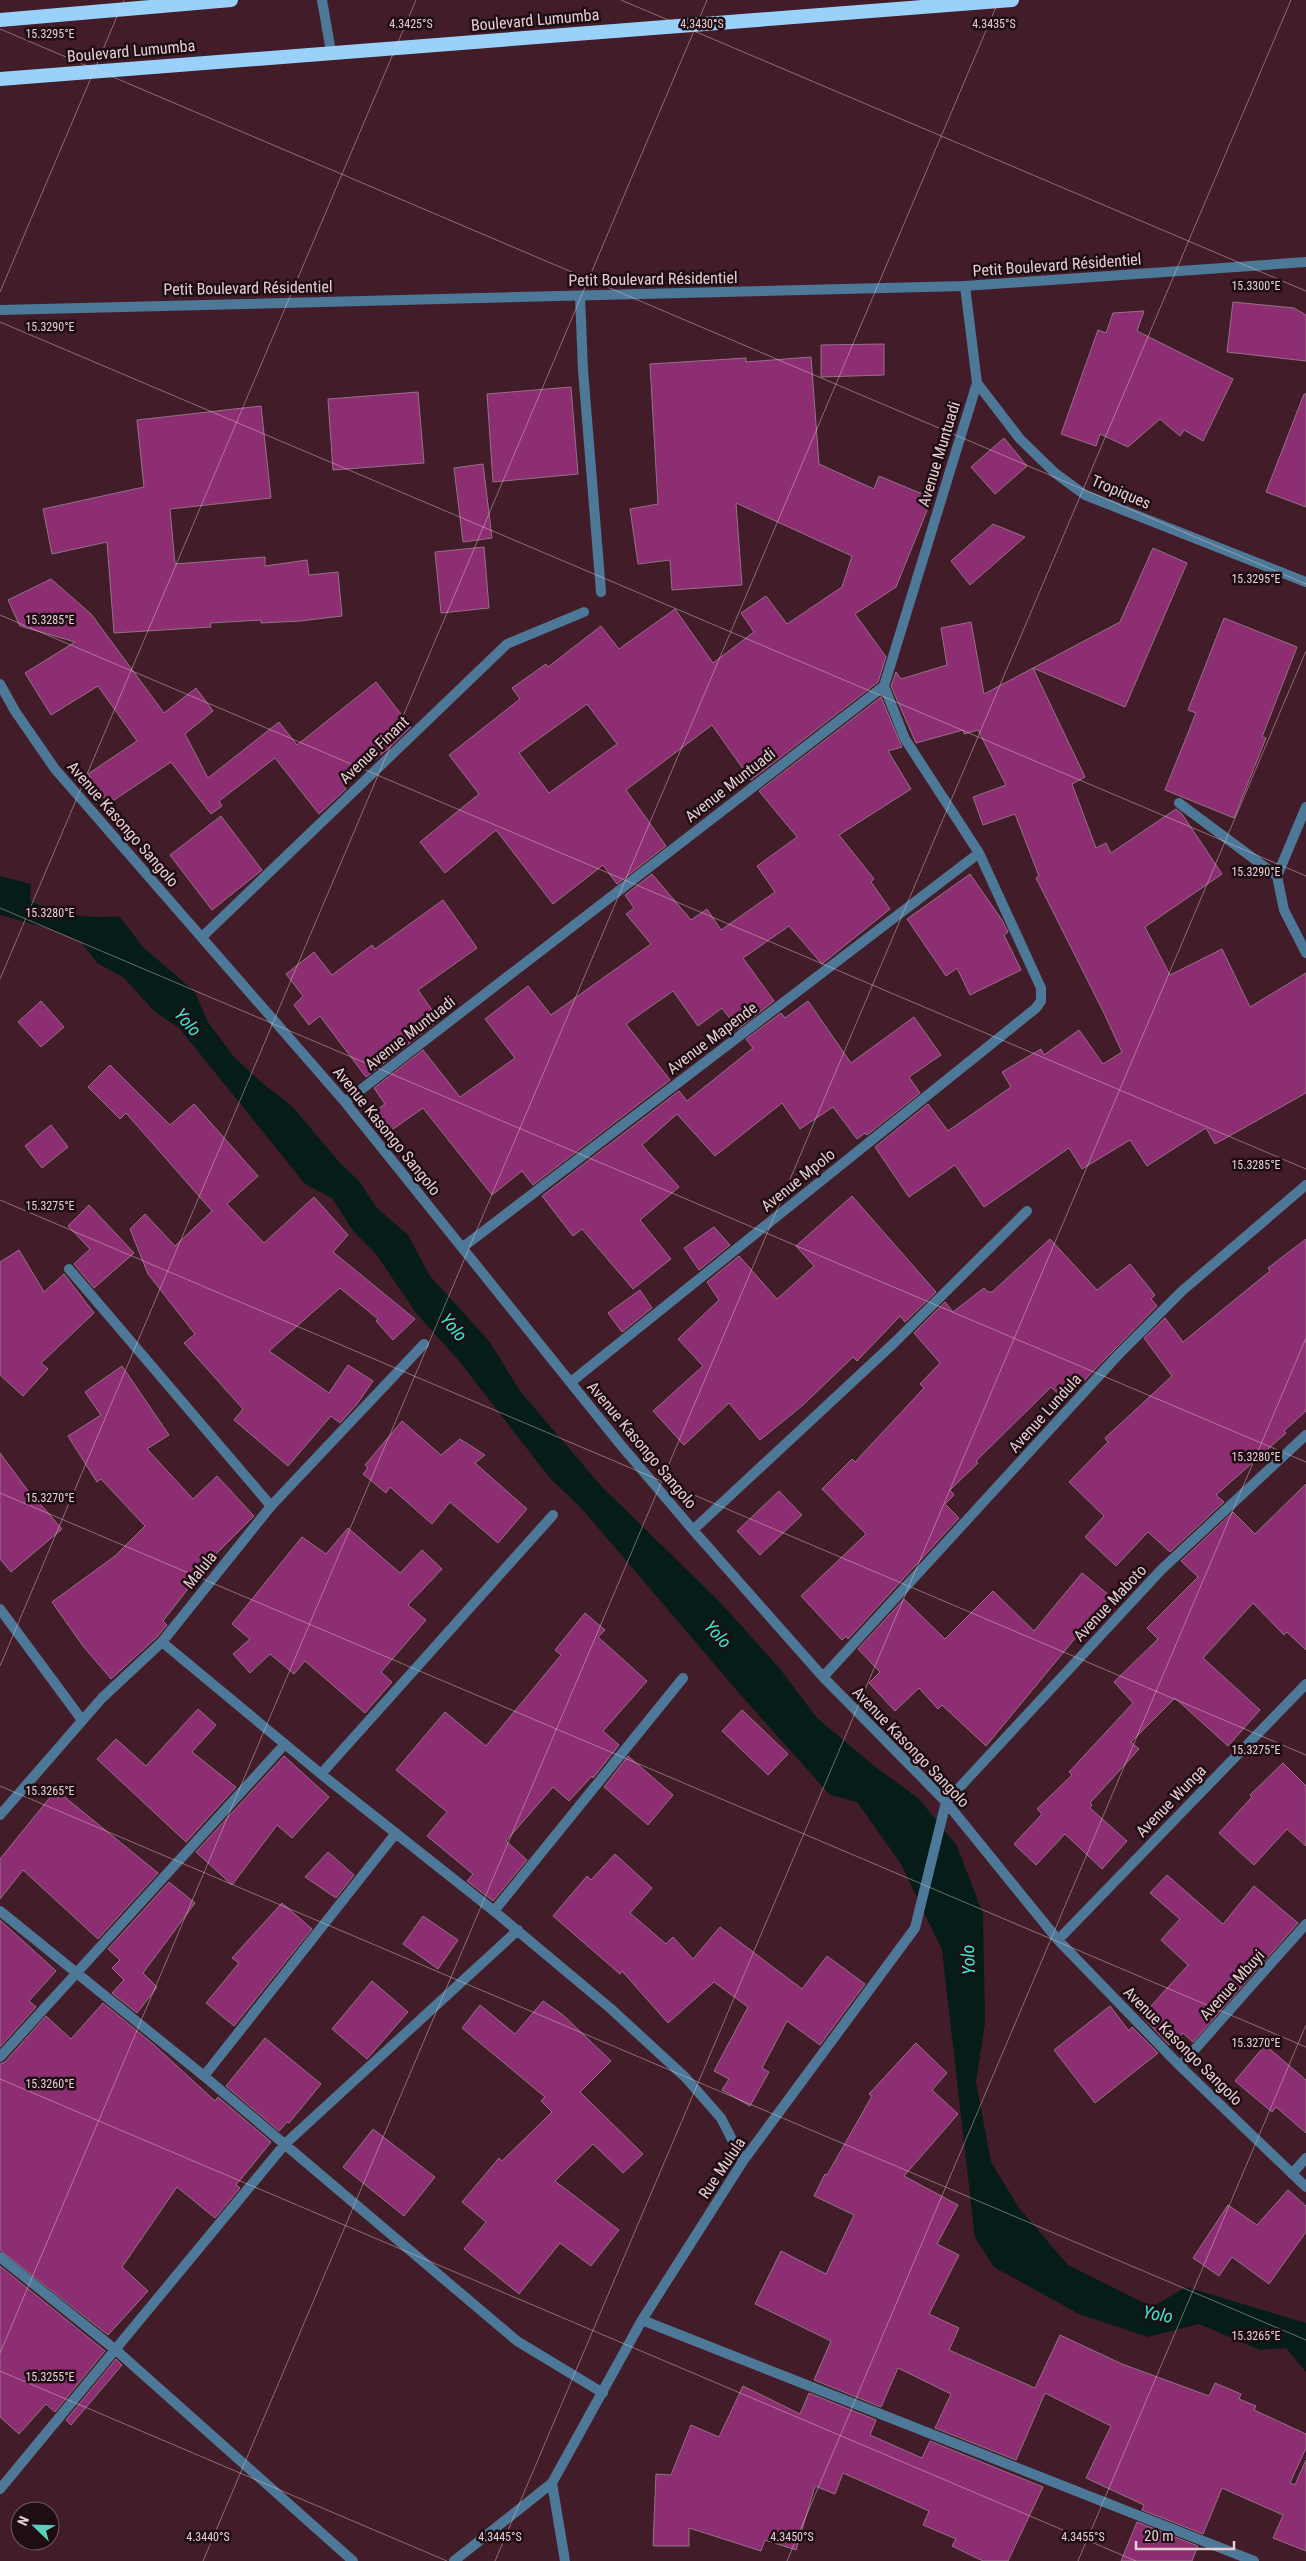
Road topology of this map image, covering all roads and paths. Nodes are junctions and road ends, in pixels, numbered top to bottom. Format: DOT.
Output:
graph roads {
  1 [pos="231,0"];
  2 [pos="322,0"];
  3 [pos="1012,0"];
  4 [pos="0,20"];
  5 [pos="331,52"];
  6 [pos="0,79"];
  7 [pos="1306,262"];
  8 [pos="966,286"];
  9 [pos="580,296"];
  10 [pos="0,310"];
  11 [pos="977,384"];
  12 [pos="1306,582"];
  13 [pos="601,592"];
  14 [pos="584,612"];
  15 [pos="0,684"];
  16 [pos="884,686"];
  17 [pos="1179,803"];
  18 [pos="1306,807"];
  19 [pos="978,853"];
  20 [pos="1278,876"];
  21 [pos="202,937"];
  22 [pos="1306,953"];
  23 [pos="344,1102"];
  24 [pos="1306,1185"];
  25 [pos="1027,1211"];
  26 [pos="463,1248"];
  27 [pos="69,1269"];
  28 [pos="424,1344"];
  29 [pos="570,1382"];
  30 [pos="1306,1435"];
  31 [pos="271,1506"];
  32 [pos="553,1515"];
  33 [pos="693,1530"];
  34 [pos="0,1609"];
  35 [pos="162,1642"];
  36 [pos="683,1678"];
  37 [pos="824,1678"];
  38 [pos="1306,1684"];
  39 [pos="82,1720"];
  40 [pos="285,1744"];
  41 [pos="321,1774"];
  42 [pos="946,1802"];
  43 [pos="0,1815"];
  44 [pos="396,1833"];
  45 [pos="0,1911"];
  46 [pos="494,1911"];
  47 [pos="1306,1924"];
  48 [pos="518,1930"];
  49 [pos="1058,1940"];
  50 [pos="77,1974"];
  51 [pos="0,2057"];
  52 [pos="1180,2066"];
  53 [pos="204,2076"];
  54 [pos="285,2144"];
  55 [pos="1306,2158"];
  56 [pos="743,2161"];
  57 [pos="1292,2174"];
  58 [pos="1306,2187"];
  59 [pos="0,2257"];
  60 [pos="642,2320"];
  61 [pos="117,2351"];
  62 [pos="603,2393"];
  63 [pos="552,2483"];
  64 [pos="0,2489"];
  65 [pos="353,2561"];
  66 [pos="454,2561"];
  67 [pos="565,2561"];
  68 [pos="1254,2561"];
  1 -- 4 [label="highway"];
  2 -- 5 [label="street"];
  3 -- 5 [label="highway, Boulevard Lumumba"];
  5 -- 6 [label="highway, Boulevard Lumumba"];
  7 -- 8 [label="street, Petit Boulevard Résidentiel"];
  8 -- 9 [label="street, Petit Boulevard Résidentiel"];
  8 -- 11 [label="street"];
  9 -- 10 [label="street, Petit Boulevard Résidentiel"];
  9 -- 13 [label="street"];
  11 -- 12 [label="street, Tropiques"];
  11 -- 16 [label="street, Avenue Muntuadi"];
  14 -- 21 [label="street, Avenue Finant"];
  15 -- 21 [label="street, Avenue Kasongo Sangolo"];
  16 -- 19 [label="street"];
  16 -- 23 [label="street, Avenue Muntuadi"];
  17 -- 20 [label="street"];
  18 -- 20 [label="street"];
  19 -- 26 [label="street, Avenue Mapende"];
  19 -- 29 [label="street, Avenue Mpolo"];
  20 -- 22 [label="street"];
  21 -- 23 [label="street, Avenue Kasongo Sangolo"];
  23 -- 26 [label="street, Avenue Kasongo Sangolo"];
  24 -- 37 [label="street, Avenue Lundula"];
  25 -- 33 [label="street"];
  26 -- 29 [label="street, Avenue Kasongo Sangolo"];
  27 -- 31 [label="street"];
  28 -- 31 [label="street, Malula"];
  29 -- 33 [label="street, Avenue Kasongo Sangolo"];
  30 -- 42 [label="street, Avenue Maboto"];
  31 -- 35 [label="street, Malula"];
  32 -- 41 [label="street"];
  33 -- 37 [label="street, Avenue Kasongo Sangolo"];
  34 -- 39 [label="street"];
  35 -- 39 [label="street, Malula"];
  35 -- 40 [label="street"];
  36 -- 46 [label="street"];
  37 -- 42 [label="street, Avenue Kasongo Sangolo"];
  38 -- 49 [label="street, Avenue Wunga"];
  39 -- 43 [label="street, Malula"];
  40 -- 41 [label="street"];
  40 -- 50 [label="street"];
  41 -- 44 [label="street"];
  42 -- 49 [label="street, Avenue Kasongo Sangolo"];
  42 -- 56 [label="street, Rue Mulula"];
  44 -- 46 [label="street"];
  44 -- 53 [label="street"];
  45 -- 50 [label="street"];
  46 -- 48 [label="street"];
  47 -- 52 [label="street, Avenue Mbuyi"];
  48 -- 54 [label="street"];
  48 -- 56 [label="street"];
  49 -- 52 [label="street, Avenue Kasongo Sangolo"];
  50 -- 51 [label="street"];
  50 -- 53 [label="street"];
  52 -- 57 [label="street, Avenue Kasongo Sangolo"];
  53 -- 54 [label="street"];
  54 -- 61 [label="street"];
  54 -- 62 [label="street"];
  55 -- 57 [label="street"];
  56 -- 60 [label="street, Rue Mulula"];
  57 -- 58 [label="street, Avenue Kasongo Sangolo"];
  59 -- 61 [label="street"];
  60 -- 62 [label="street, Rue Mulula"];
  60 -- 68 [label="street"];
  61 -- 64 [label="street"];
  61 -- 65 [label="street"];
  62 -- 63 [label="street, Rue Mulula"];
  63 -- 66 [label="street"];
  63 -- 67 [label="street"];
}
